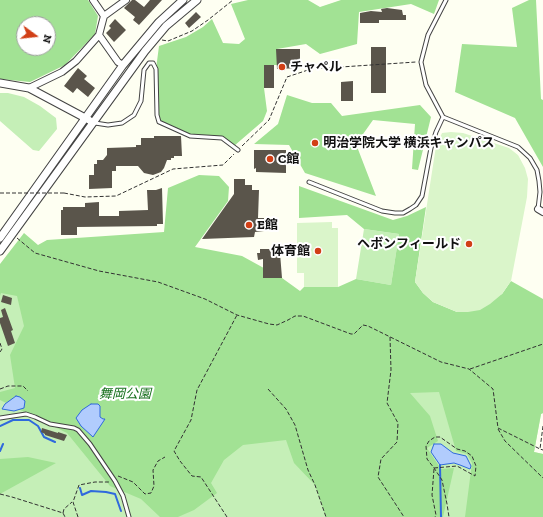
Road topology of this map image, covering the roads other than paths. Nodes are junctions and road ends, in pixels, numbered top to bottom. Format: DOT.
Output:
graph roads {
  1 [pos="93,0"];
  2 [pos="126,0"];
  3 [pos="183,0"];
  4 [pos="197,0"];
  5 [pos="446,0"];
  6 [pos="104,16"];
  7 [pos="99,36"];
  8 [pos="123,65"];
  9 [pos="0,83"];
  10 [pos="29,88"];
  11 [pos="443,117"];
  12 [pos="86,119"];
  13 [pos="93,122"];
  14 [pos="238,150"];
  15 [pos="309,182"];
  16 [pos="540,211"];
  17 [pos="0,238"];
  18 [pos="0,251"];
  19 [pos="0,418"];
  20 [pos="129,517"];
  1 -- 6 [label="street"];
  2 -- 6 [label="street"];
  3 -- 8 [label="street"];
  4 -- 13 [label="street"];
  5 -- 11 [label="lane"];
  6 -- 7 [label="street"];
  7 -- 8 [label="street"];
  7 -- 10 [label="street"];
  8 -- 12 [label="street"];
  9 -- 10 [label="street"];
  10 -- 12 [label="street"];
  11 -- 15 [label="lane"];
  11 -- 16 [label="lane"];
  12 -- 13 [label="street"];
  12 -- 17 [label="street"];
  13 -- 14 [label="lane"];
  13 -- 18 [label="street"];
  19 -- 20 [label="lane"];
}
